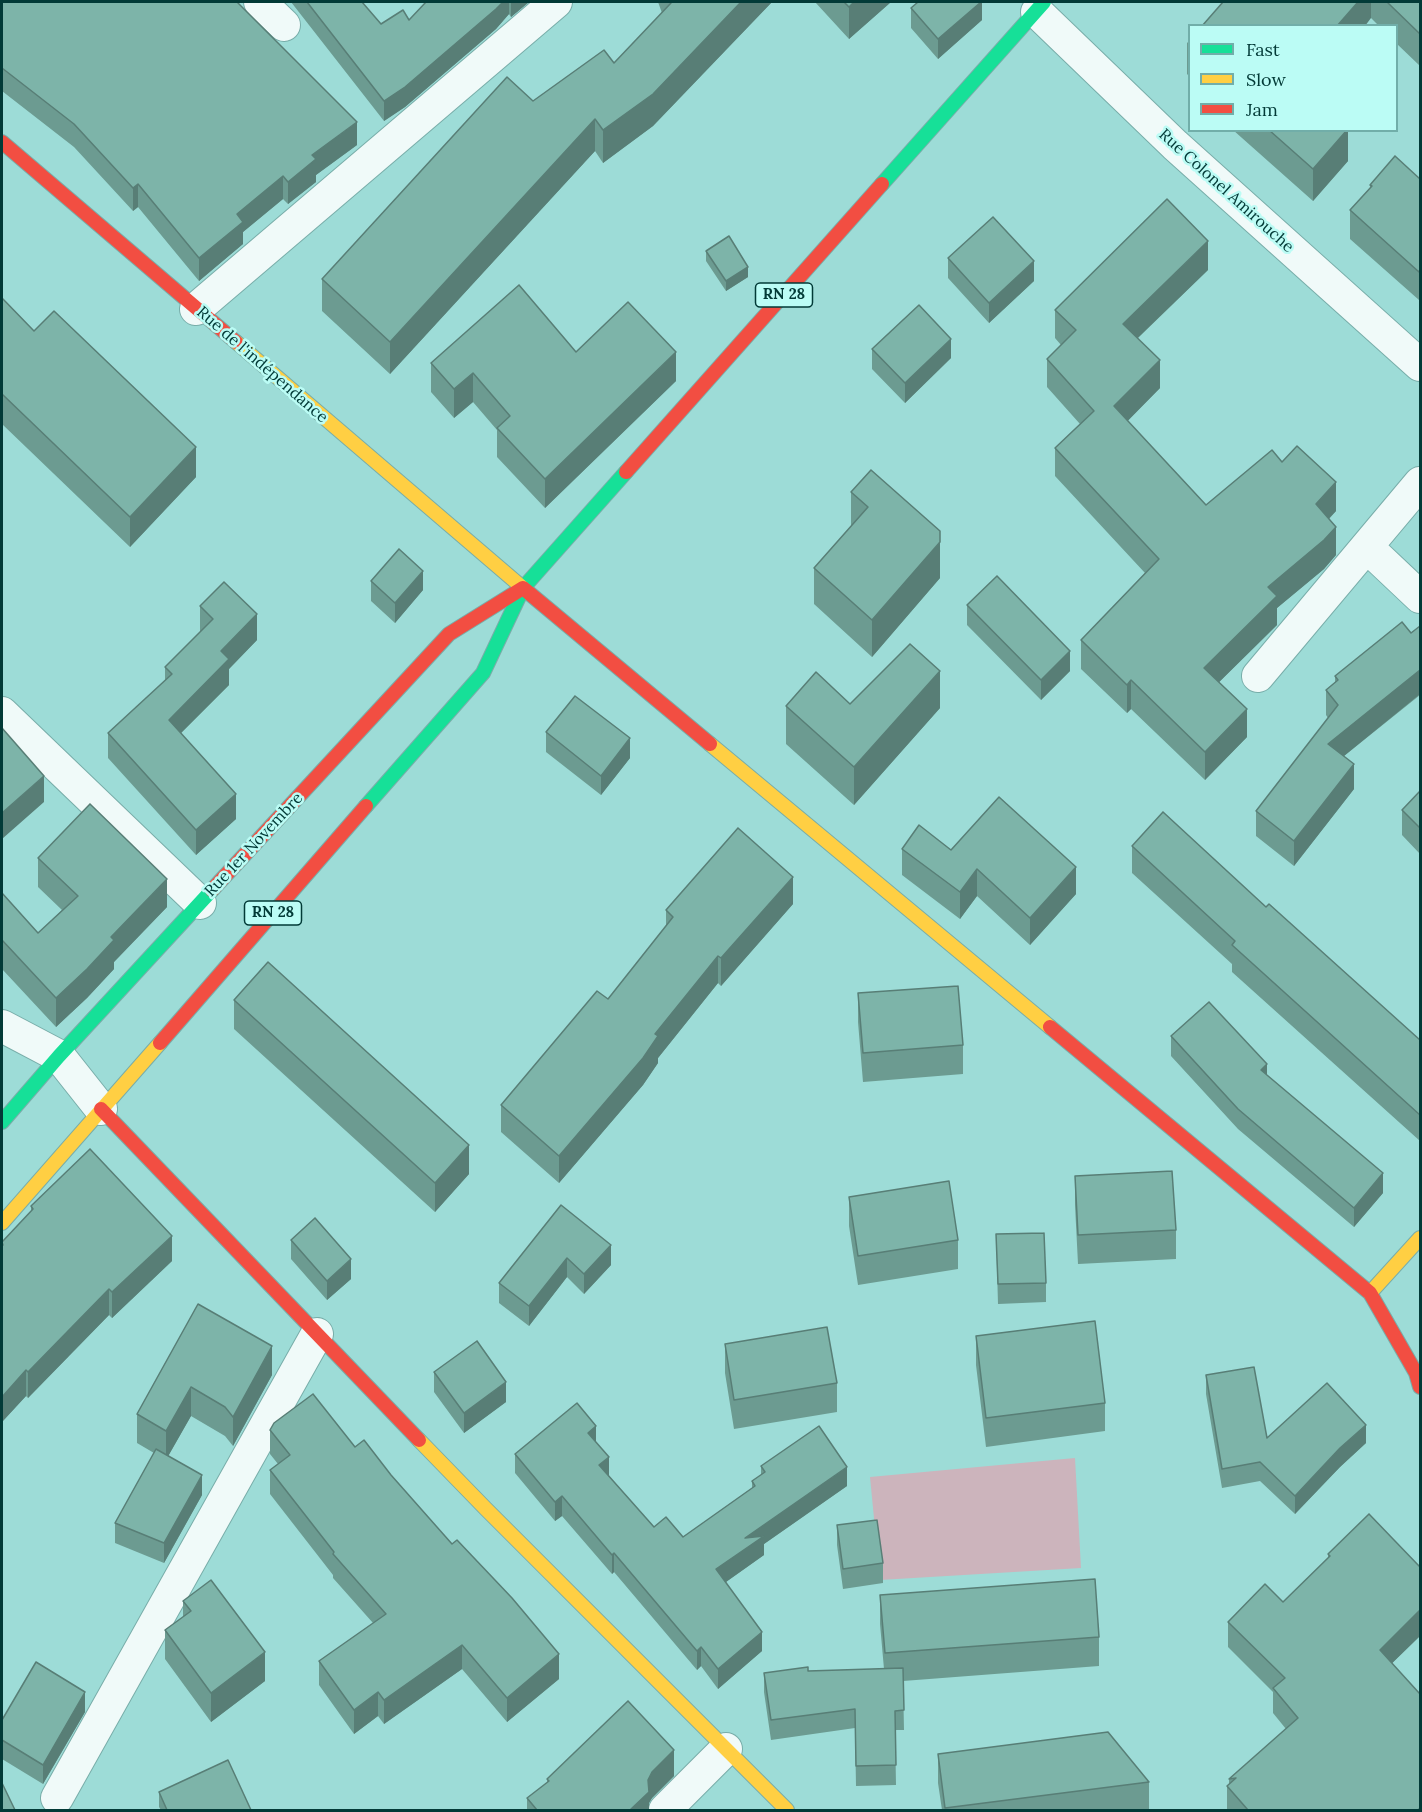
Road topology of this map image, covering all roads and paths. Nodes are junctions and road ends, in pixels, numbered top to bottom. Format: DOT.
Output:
graph roads {
  1 [pos="260,2"];
  2 [pos="556,2"];
  3 [pos="1040,7"];
  4 [pos="284,25"];
  5 [pos="2,142"];
  6 [pos="196,309"];
  7 [pos="1420,365"];
  8 [pos="1420,483"];
  9 [pos="1367,547"];
  10 [pos="522,588"];
  11 [pos="1420,597"];
  12 [pos="1258,676"];
  13 [pos="2,713"];
  14 [pos="200,903"];
  15 [pos="2,1026"];
  16 [pos="59,1056"];
  17 [pos="101,1109"];
  18 [pos="2,1122"];
  19 [pos="2,1223"];
  20 [pos="1420,1238"];
  21 [pos="1370,1293"];
  22 [pos="317,1334"];
  23 [pos="1420,1388"];
  24 [pos="726,1749"];
  25 [pos="57,1798"];
  26 [pos="665,1810"];
  27 [pos="787,1810"];
  1 -- 4 [label="street"];
  2 -- 6 [label="street"];
  3 -- 7 [label="street, Rue Colonel Amirouche"];
  3 -- 10 [label="main road, RN 28"];
  5 -- 6 [label="main road, Rue de l'indépendance"];
  6 -- 10 [label="main road, Rue de l'indépendance"];
  8 -- 9 [label="street"];
  9 -- 11 [label="street"];
  9 -- 12 [label="street"];
  10 -- 14 [label="main road, Rue 1er Novembre / RN 28"];
  10 -- 17 [label="main road, RN 28"];
  10 -- 21 [label="main road, Rue de l'indépendance"];
  13 -- 14 [label="street"];
  14 -- 16 [label="main road, Rue 1er Novembre / RN 28"];
  15 -- 16 [label="street"];
  16 -- 17 [label="street"];
  16 -- 18 [label="main road, Rue 1er Novembre / RN 28"];
  17 -- 19 [label="main road, RN 28"];
  17 -- 22 [label="main road"];
  20 -- 21 [label="main road"];
  21 -- 23 [label="main road"];
  22 -- 24 [label="main road"];
  22 -- 25 [label="street"];
  24 -- 26 [label="street"];
  24 -- 27 [label="main road"];
}
